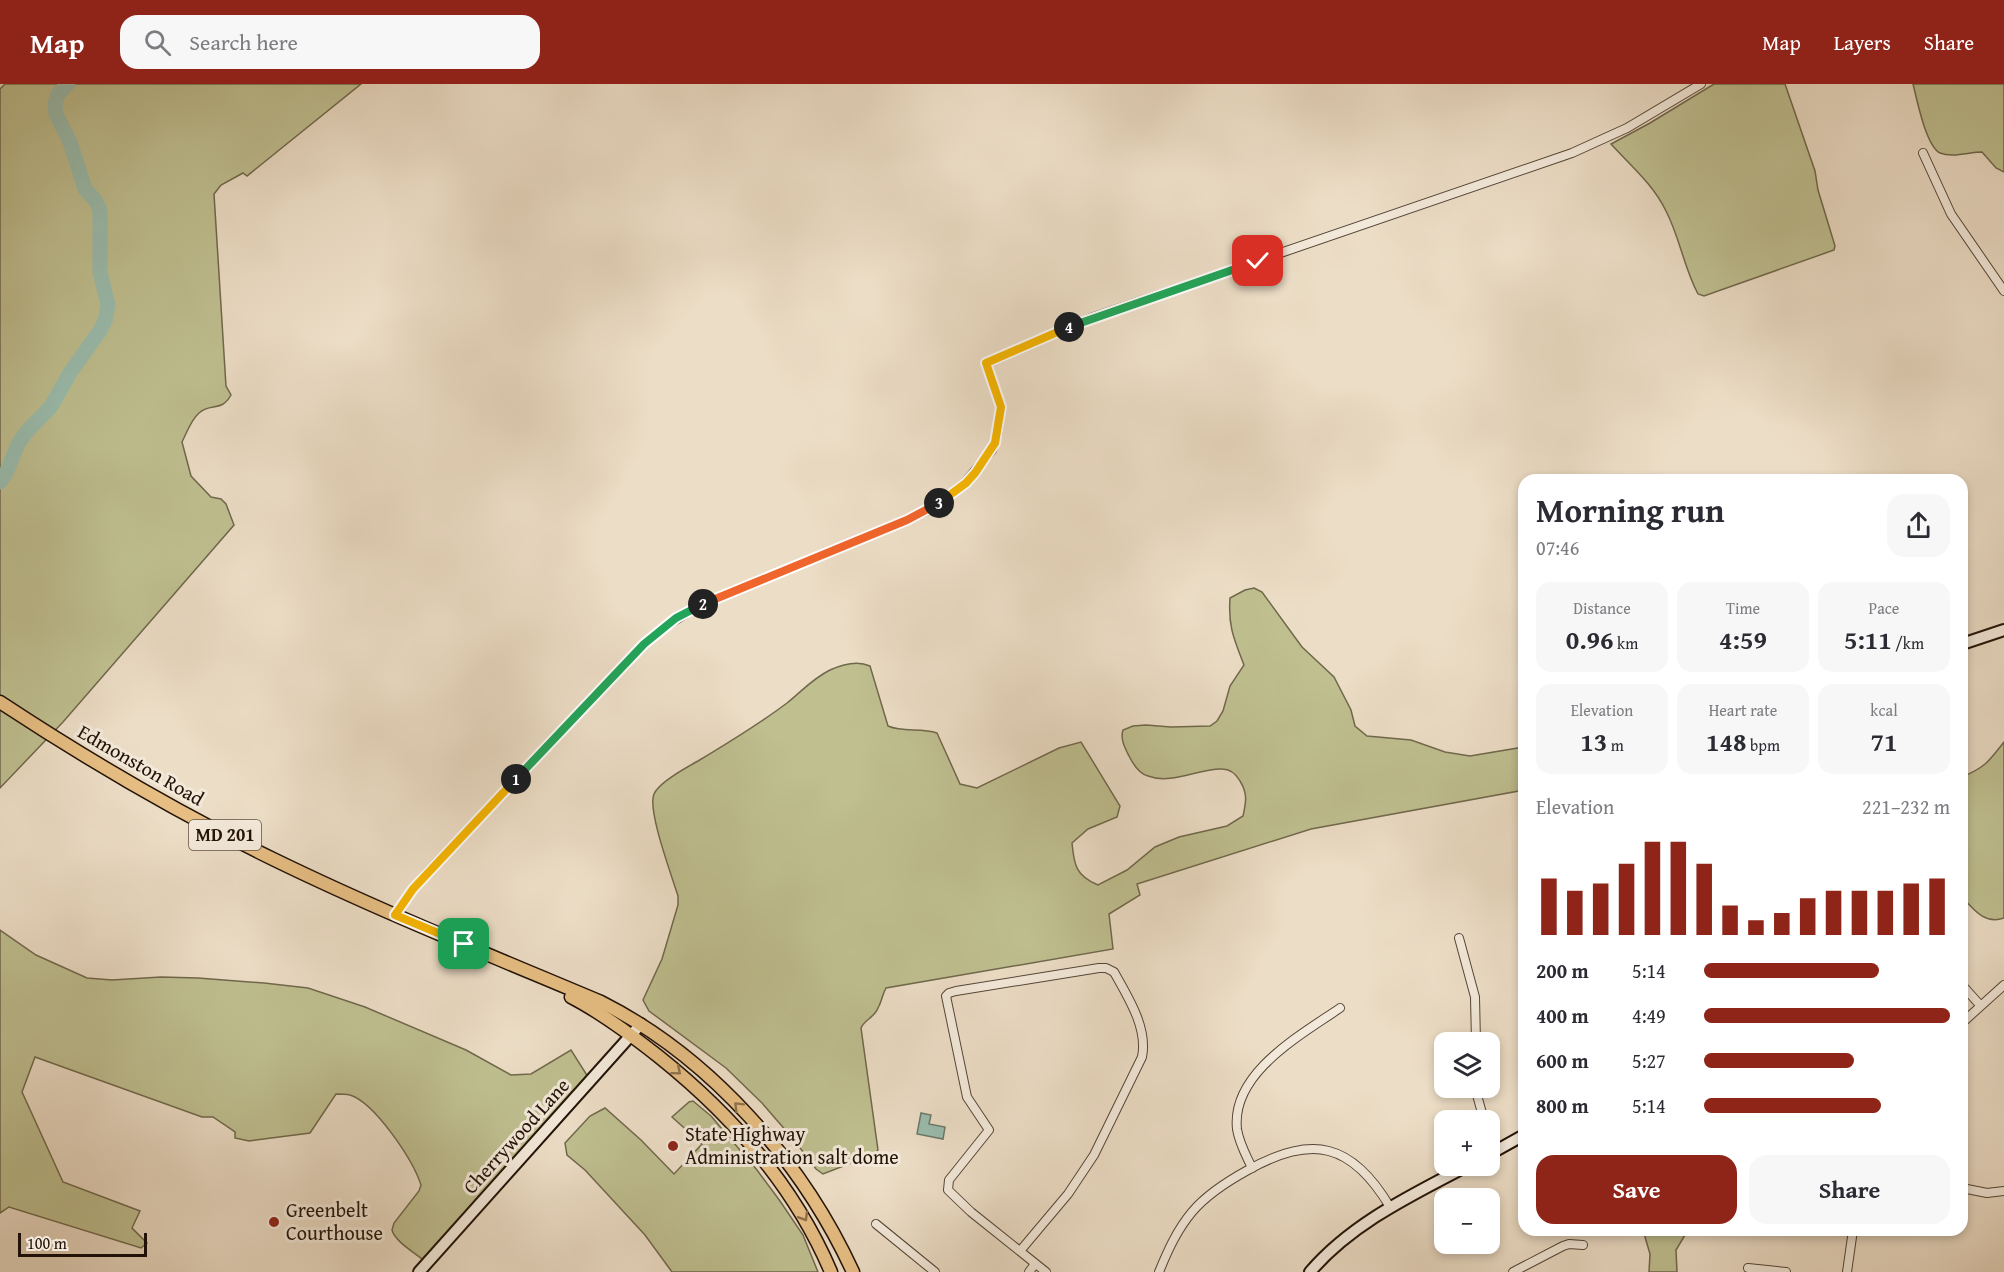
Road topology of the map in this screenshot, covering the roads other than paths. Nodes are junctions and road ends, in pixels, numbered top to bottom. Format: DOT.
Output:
graph roads {
  1 [pos="1701,84"];
  2 [pos="1923,153"];
  3 [pos="2004,291"];
  4 [pos="2004,630"];
  5 [pos="1968,642"];
  6 [pos="0,702"];
  7 [pos="395,915"];
  8 [pos="1459,938"];
  9 [pos="464,944"];
  10 [pos="2004,985"];
  11 [pos="1968,992"];
  12 [pos="1980,1005"];
  13 [pos="1340,1008"];
  14 [pos="1968,1017"];
  15 [pos="641,1024"];
  16 [pos="1476,1032"];
  17 [pos="631,1035"];
  18 [pos="1518,1138"];
  19 [pos="1500,1148"];
  20 [pos="1252,1168"];
  21 [pos="1448,1176"];
  22 [pos="1968,1189"];
  23 [pos="2004,1191"];
  24 [pos="1390,1207"];
  25 [pos="876,1224"];
  26 [pos="1852,1236"];
  27 [pos="1583,1245"];
  28 [pos="1020,1251"];
  29 [pos="1035,1264"];
  30 [pos="1748,1268"];
  31 [pos="419,1272"];
  32 [pos="831,1272"];
  33 [pos="853,1272"];
  34 [pos="935,1272"];
  35 [pos="1029,1272"];
  36 [pos="1046,1272"];
  37 [pos="1159,1272"];
  38 [pos="1310,1272"];
  39 [pos="1513,1272"];
  40 [pos="1786,1272"];
  41 [pos="1847,1272"];
  1 -- 7 [label="street"];
  2 -- 3 [label="street"];
  4 -- 5 [label="street"];
  6 -- 7 [label="main road, Edmonston Road / MD 201"];
  7 -- 9 [label="main road, Edmonston Road / MD 201"];
  8 -- 16 [label="street"];
  9 -- 15 [label="main road, Edmonston Road / MD 201"];
  9 -- 17 [label="main road, Edmonston Road / MD 201"];
  10 -- 12 [label="street"];
  11 -- 12 [label="street"];
  12 -- 14 [label="street"];
  13 -- 20 [label="street"];
  15 -- 17 [label="street, Cherrywood Lane"];
  33 -- 15 [label="main road, MD 201, one-way"];
  17 -- 31 [label="street, Cherrywood Lane"];
  17 -- 32 [label="main road, MD 201, one-way"];
  18 -- 19 [label="street"];
  20 -- 24 [label="street"];
  20 -- 37 [label="street"];
  21 -- 24 [label="street"];
  22 -- 23 [label="street"];
  24 -- 38 [label="street"];
  25 -- 34 [label="street"];
  26 -- 41 [label="street"];
  27 -- 39 [label="street"];
  28 -- 28 [label="street"];
  28 -- 29 [label="street"];
  29 -- 35 [label="street"];
  29 -- 36 [label="street"];
  30 -- 40 [label="street"];
}
